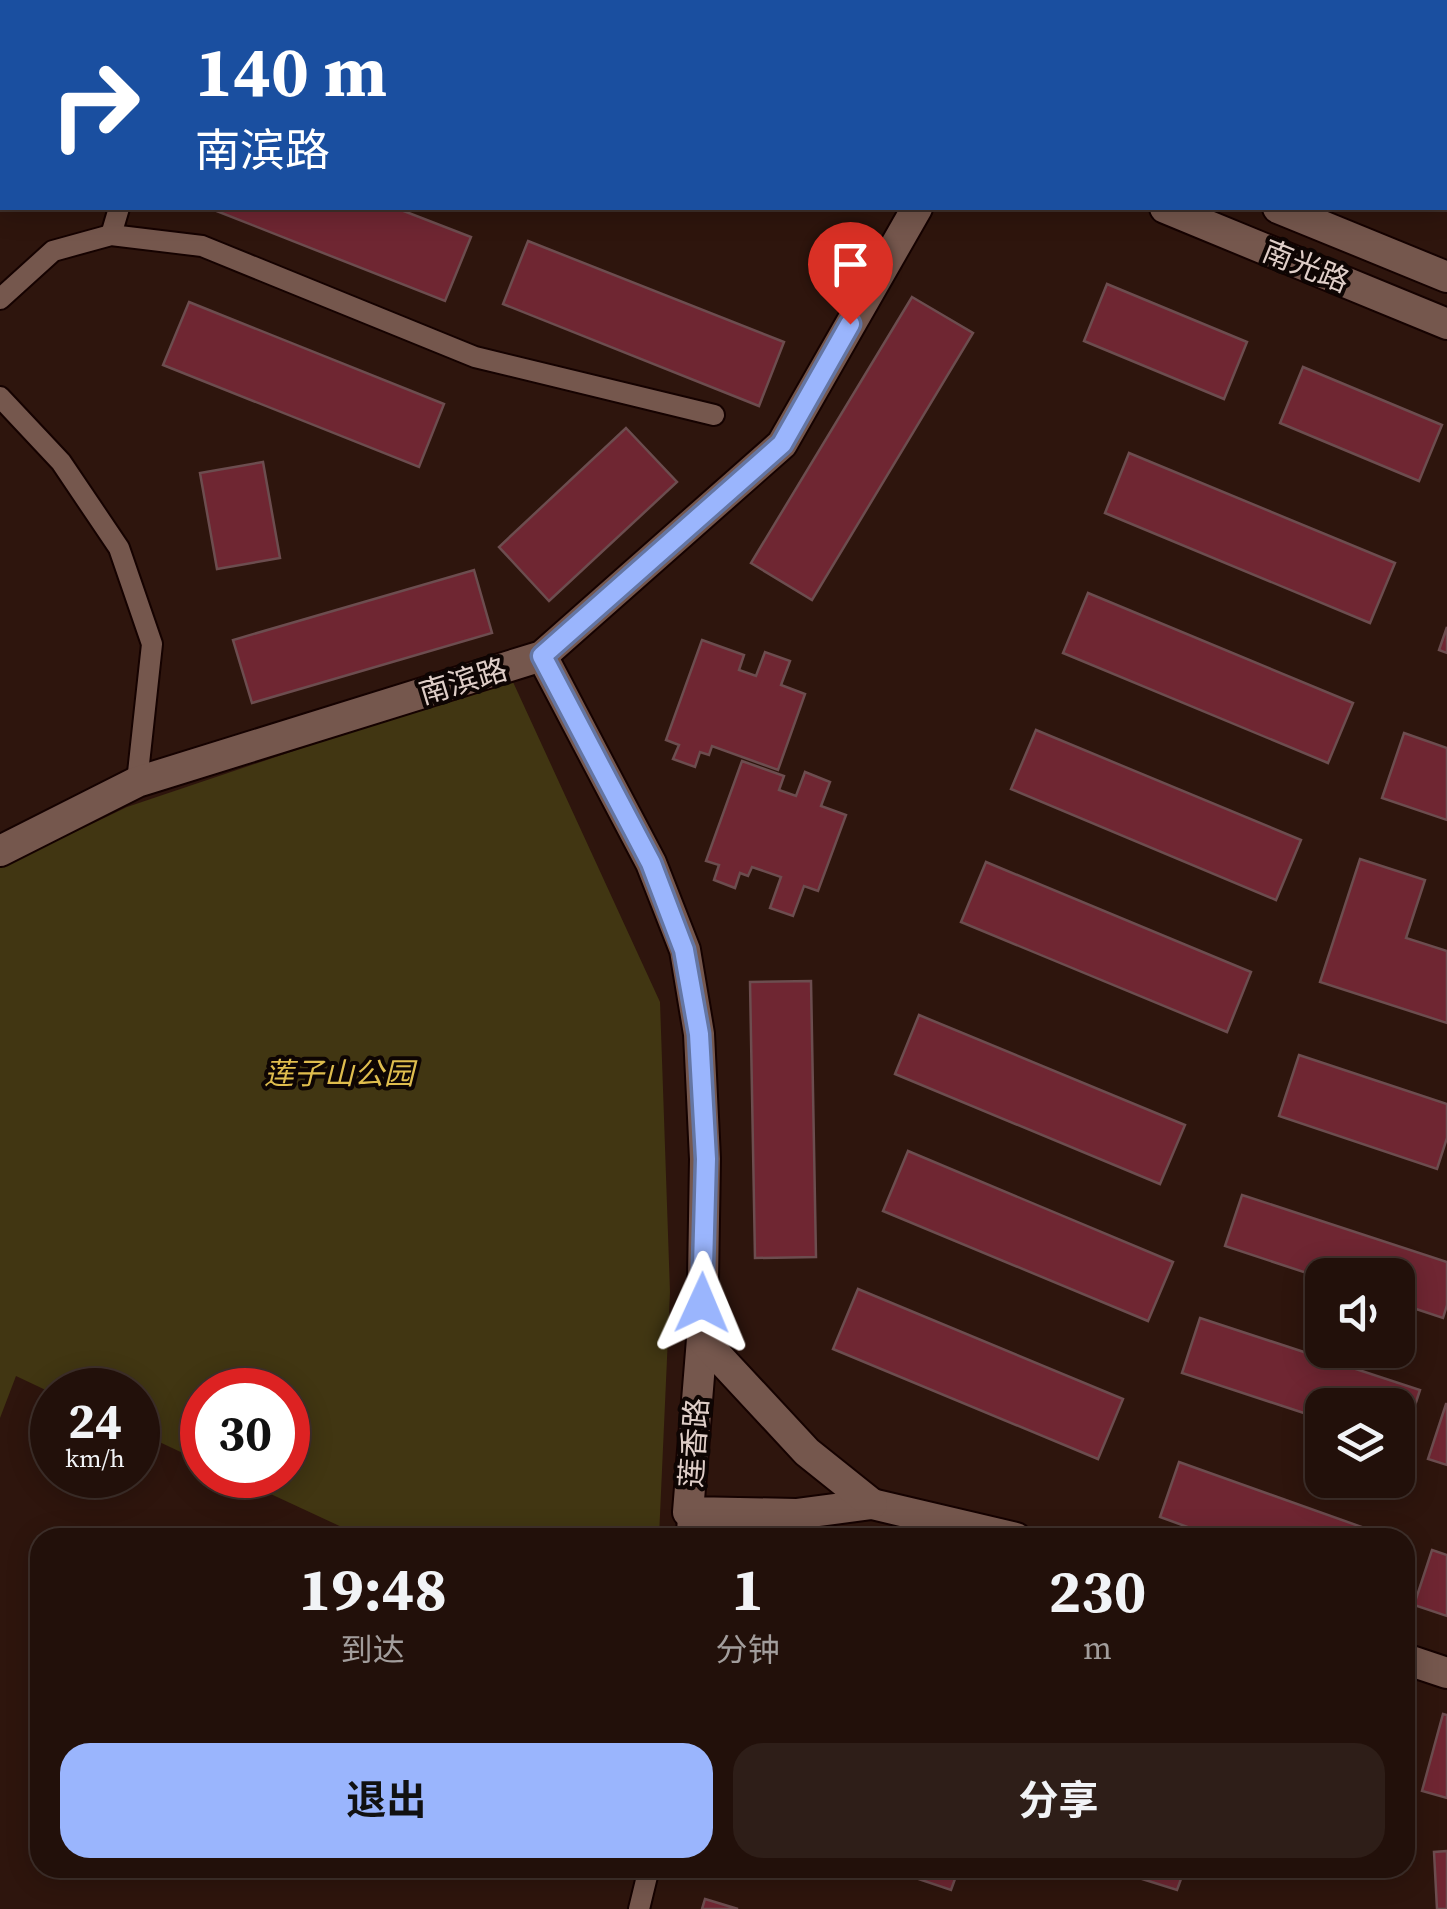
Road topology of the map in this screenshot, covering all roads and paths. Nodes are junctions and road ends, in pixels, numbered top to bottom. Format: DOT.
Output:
graph roads {
  1 [pos="118,210"];
  2 [pos="916,210"];
  3 [pos="1170,210"];
  4 [pos="1283,210"];
  5 [pos="111,235"];
  6 [pos="1447,277"];
  7 [pos="0,299"];
  8 [pos="1447,324"];
  9 [pos="0,397"];
  10 [pos="714,415"];
  11 [pos="542,656"];
  12 [pos="137,782"];
  13 [pos="0,851"];
  14 [pos="702,1339"];
  15 [pos="872,1504"];
  16 [pos="688,1525"];
  17 [pos="974,1528"];
  18 [pos="1415,1662"];
  19 [pos="1447,1673"];
  20 [pos="646,1878"];
  21 [pos="638,1909"];
  1 -- 5 [label="lane"];
  2 -- 11 [label="street, 南滨路"];
  3 -- 8 [label="street, 南光路"];
  4 -- 6 [label="street, 南光路"];
  5 -- 7 [label="lane"];
  5 -- 10 [label="lane"];
  9 -- 12 [label="lane"];
  11 -- 12 [label="street, 南滨路"];
  11 -- 14 [label="street, 莲香路"];
  12 -- 13 [label="street, 南滨路"];
  14 -- 15 [label="street"];
  14 -- 16 [label="street, 莲香路"];
  15 -- 16 [label="street, 莲香路"];
  15 -- 17 [label="street, 莲香路"];
  18 -- 19 [label="street"];
  20 -- 21 [label="lane"];
}
